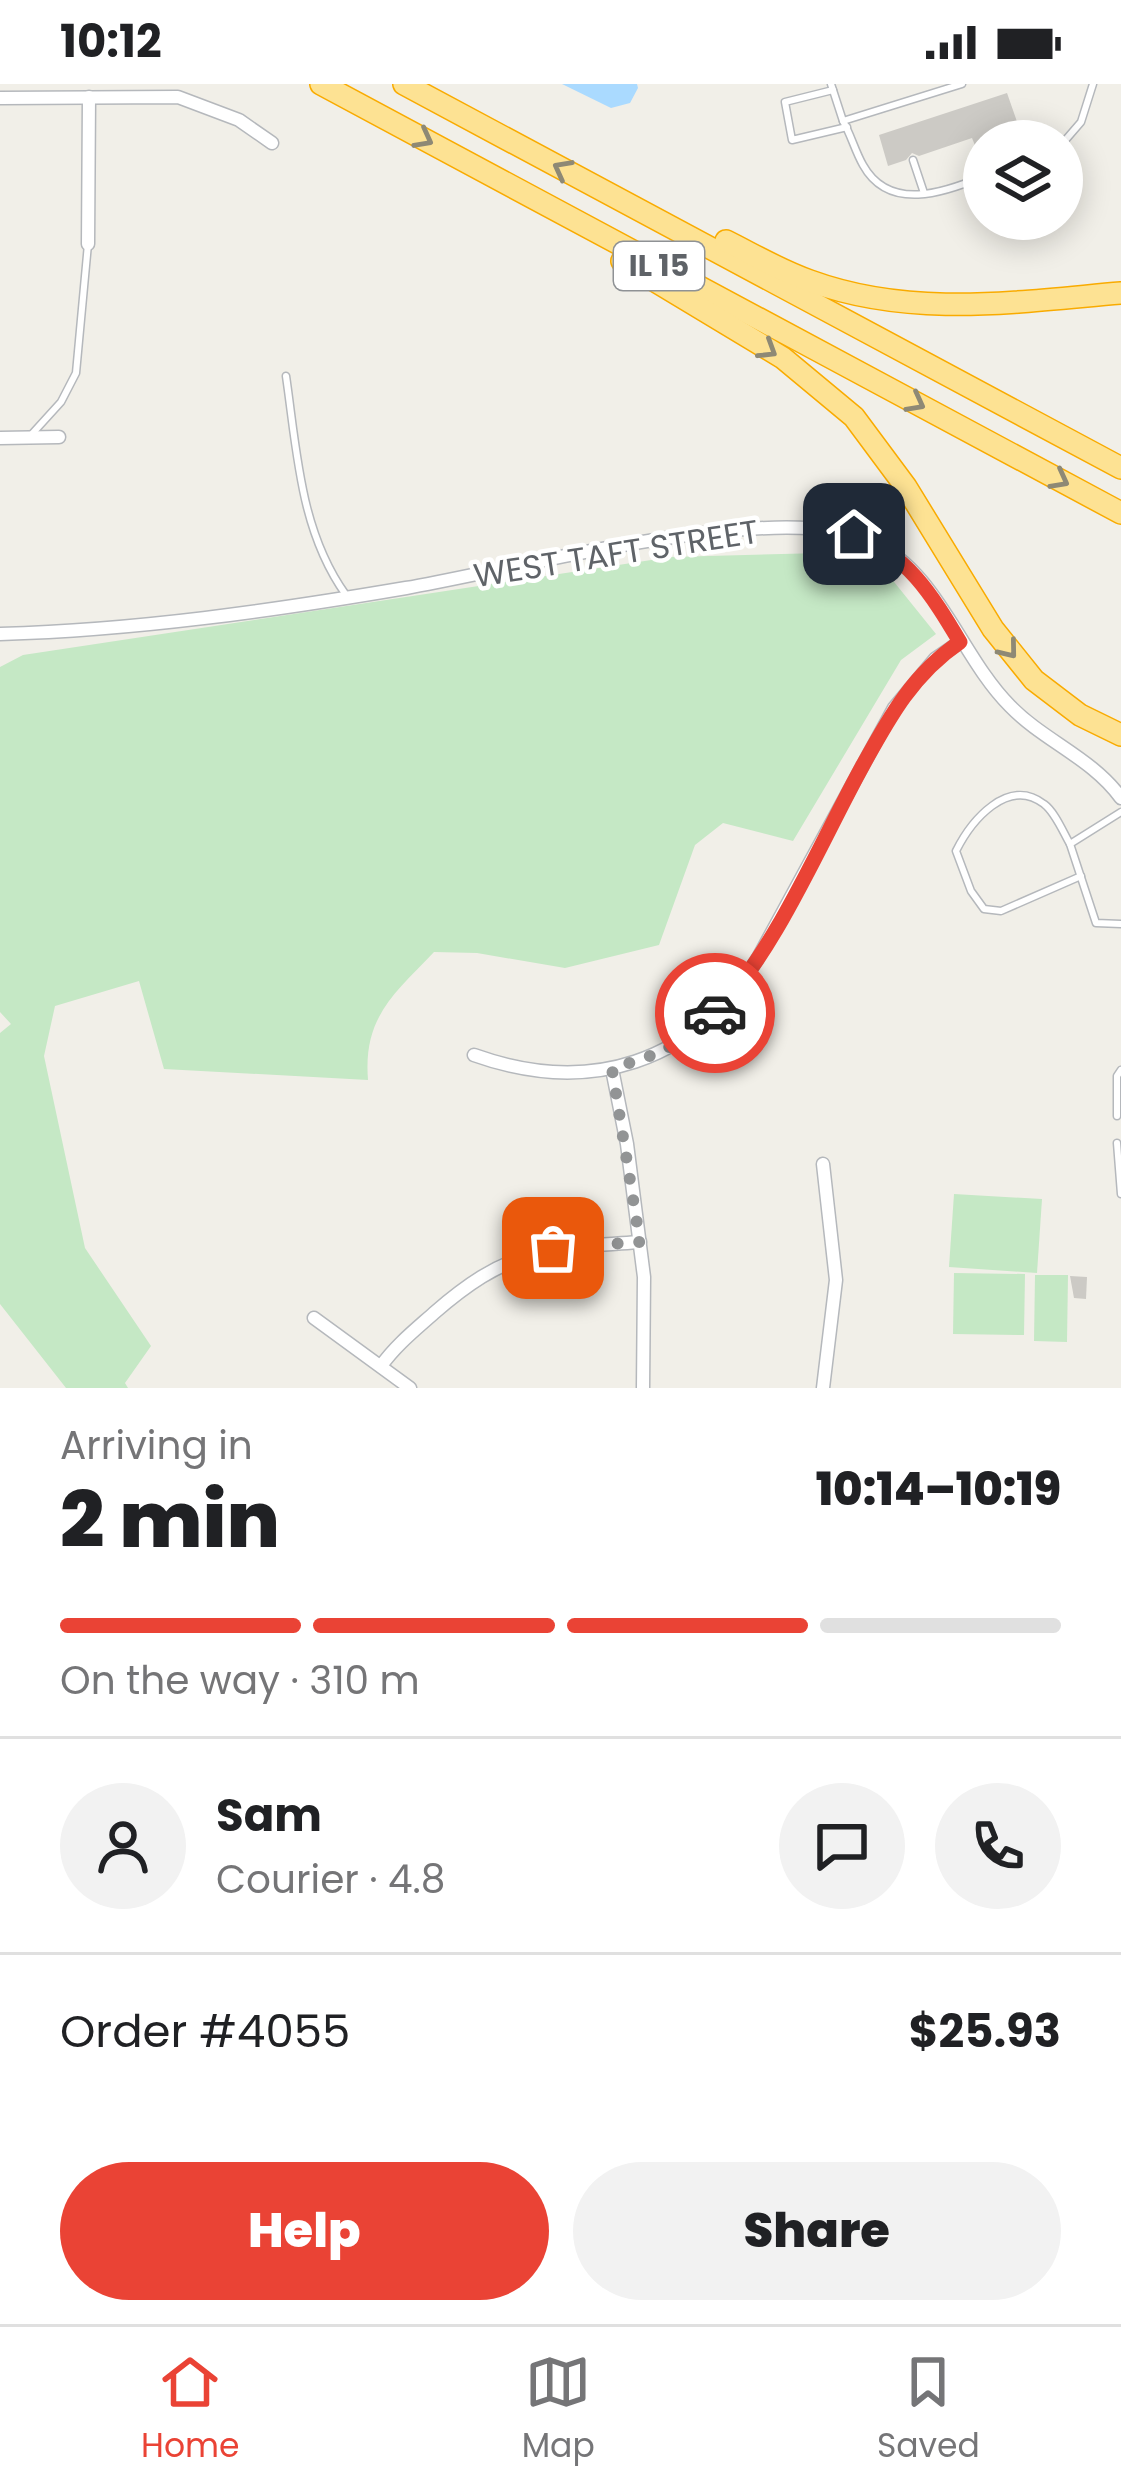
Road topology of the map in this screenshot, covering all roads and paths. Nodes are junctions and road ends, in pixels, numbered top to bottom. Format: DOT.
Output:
graph roads {
  1 [pos="321,84"];
  2 [pos="404,84"];
  3 [pos="962,84"];
  4 [pos="1094,84"];
  5 [pos="832,87"];
  6 [pos="89,97"];
  7 [pos="0,98"];
  8 [pos="1083,120"];
  9 [pos="845,124"];
  10 [pos="272,143"];
  11 [pos="913,160"];
  12 [pos="963,185"];
  13 [pos="923,193"];
  14 [pos="623,202"];
  15 [pos="566,216"];
  16 [pos="88,244"];
  17 [pos="1121,293"];
  18 [pos="286,376"];
  19 [pos="58,437"];
  20 [pos="0,438"];
  21 [pos="29,438"];
  22 [pos="1121,468"];
  23 [pos="1121,513"];
  24 [pos="348,598"];
  25 [pos="0,634"];
  26 [pos="960,642"];
  27 [pos="1121,735"];
  28 [pos="1121,798"];
  29 [pos="1121,812"];
  30 [pos="1070,844"];
  31 [pos="1081,876"];
  32 [pos="1121,924"];
  33 [pos="474,1055"];
  34 [pos="612,1069"];
  35 [pos="1121,1070"];
  36 [pos="1118,1116"];
  37 [pos="1118,1143"];
  38 [pos="823,1164"];
  39 [pos="1121,1194"];
  40 [pos="640,1242"];
  41 [pos="314,1318"];
  42 [pos="381,1366"];
  43 [pos="410,1388"];
  44 [pos="644,1388"];
  45 [pos="823,1388"];
  1 -- 15 [label="highway, IL 15, one-way"];
  14 -- 2 [label="highway, IL 15, one-way"];
  3 -- 9 [label="lane"];
  4 -- 8 [label="lane"];
  5 -- 9 [label="lane"];
  5 -- 9 [label="lane"];
  6 -- 7 [label="street"];
  6 -- 10 [label="street"];
  6 -- 16 [label="street"];
  9 -- 13 [label="lane"];
  11 -- 13 [label="lane"];
  12 -- 13 [label="lane"];
  14 -- 17 [label="highway"];
  14 -- 22 [label="highway, IL 15"];
  15 -- 23 [label="highway, IL 15, one-way"];
  15 -- 27 [label="highway, one-way"];
  16 -- 21 [label="lane"];
  18 -- 24 [label="lane"];
  19 -- 21 [label="street"];
  20 -- 21 [label="street"];
  24 -- 25 [label="street, WEST TAFT STREET"];
  24 -- 26 [label="street, WEST TAFT STREET"];
  26 -- 28 [label="street, WEST TAFT STREET"];
  26 -- 34 [label="street"];
  29 -- 30 [label="lane"];
  30 -- 31 [label="lane"];
  30 -- 31 [label="lane"];
  31 -- 32 [label="lane"];
  33 -- 34 [label="street"];
  34 -- 40 [label="street"];
  35 -- 36 [label="lane"];
  37 -- 39 [label="lane"];
  38 -- 45 [label="street"];
  40 -- 42 [label="street"];
  40 -- 44 [label="street"];
  41 -- 42 [label="street"];
  42 -- 43 [label="street"];
}
